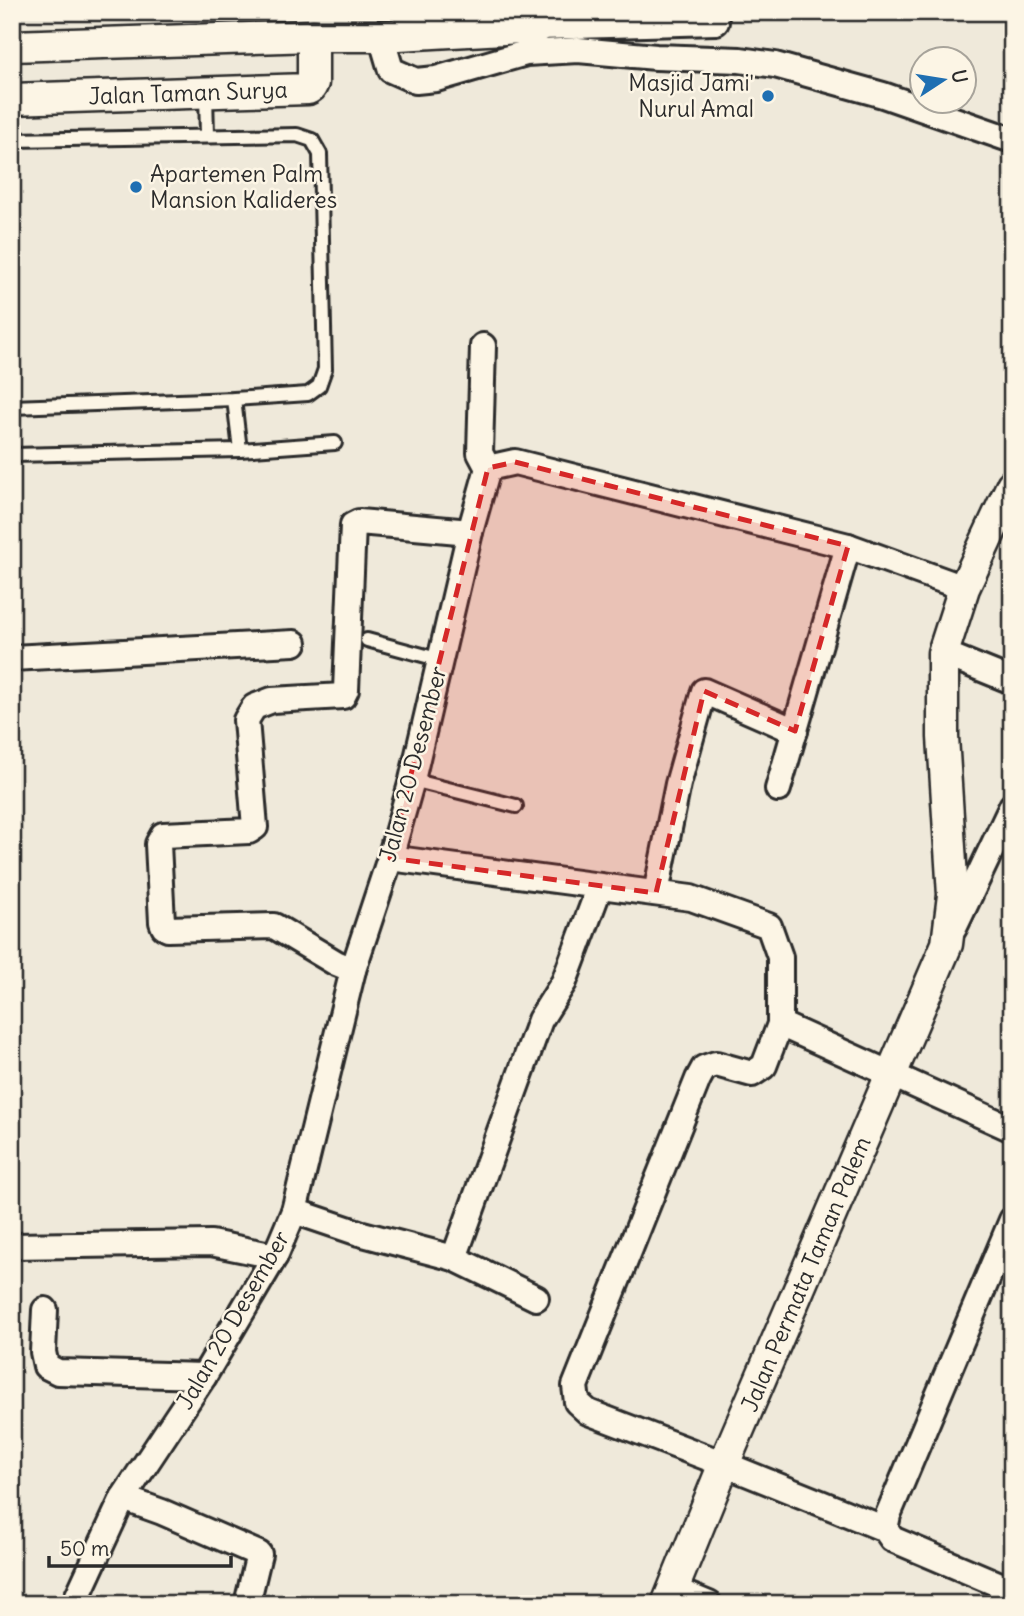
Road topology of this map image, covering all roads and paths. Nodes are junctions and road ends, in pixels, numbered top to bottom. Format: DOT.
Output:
graph roads {
  1 [pos="538,20"];
  2 [pos="716,22"];
  3 [pos="313,36"];
  4 [pos="381,36"];
  5 [pos="12,46"];
  6 [pos="206,92"];
  7 [pos="12,99"];
  8 [pos="207,136"];
  9 [pos="12,139"];
  10 [pos="1012,140"];
  11 [pos="483,346"];
  12 [pos="233,399"];
  13 [pos="12,407"];
  14 [pos="335,443"];
  15 [pos="240,450"];
  16 [pos="12,455"];
  17 [pos="488,468"];
  18 [pos="1010,491"];
  19 [pos="470,532"];
  20 [pos="848,546"];
  21 [pos="964,588"];
  22 [pos="367,639"];
  23 [pos="295,643"];
  24 [pos="943,653"];
  25 [pos="12,658"];
  26 [pos="441,660"];
  27 [pos="1012,681"];
  28 [pos="795,731"];
  29 [pos="412,780"];
  30 [pos="778,789"];
  31 [pos="516,806"];
  32 [pos="1012,806"];
  33 [pos="390,858"];
  34 [pos="600,886"];
  35 [pos="656,893"];
  36 [pos="947,944"];
  37 [pos="353,970"];
  38 [pos="780,1024"];
  39 [pos="892,1075"];
  40 [pos="1012,1129"];
  41 [pos="295,1210"];
  42 [pos="1012,1220"];
  43 [pos="12,1246"];
  44 [pos="275,1256"];
  45 [pos="454,1258"];
  46 [pos="536,1298"];
  47 [pos="45,1310"];
  48 [pos="204,1376"];
  49 [pos="724,1464"];
  50 [pos="123,1498"];
  51 [pos="884,1530"];
  52 [pos="1007,1589"];
  53 [pos="670,1596"];
  54 [pos="75,1604"];
  55 [pos="247,1604"];
  56 [pos="709,1604"];
  1 -- 2 [label="street"];
  1 -- 4 [label="street"];
  3 -- 4 [label="street"];
  3 -- 5 [label="street"];
  3 -- 6 [label="street, Jalan Taman Surya"];
  4 -- 10 [label="street"];
  6 -- 7 [label="street, Jalan Taman Surya"];
  6 -- 8 [label="lane"];
  8 -- 9 [label="lane"];
  8 -- 12 [label="lane"];
  11 -- 17 [label="street"];
  12 -- 13 [label="lane"];
  12 -- 15 [label="lane"];
  14 -- 15 [label="lane"];
  15 -- 16 [label="lane"];
  17 -- 19 [label="street, Jalan 20 Desember"];
  17 -- 20 [label="street"];
  18 -- 21 [label="street"];
  19 -- 26 [label="street, Jalan 20 Desember"];
  19 -- 37 [label="street"];
  20 -- 21 [label="street"];
  20 -- 28 [label="street"];
  21 -- 24 [label="street, Jalan Permata Taman Palem"];
  22 -- 26 [label="lane"];
  23 -- 25 [label="street"];
  24 -- 27 [label="street"];
  24 -- 36 [label="street, Jalan Permata Taman Palem"];
  26 -- 29 [label="street, Jalan 20 Desember"];
  28 -- 30 [label="street"];
  28 -- 35 [label="street"];
  29 -- 31 [label="lane"];
  29 -- 33 [label="street, Jalan 20 Desember"];
  32 -- 36 [label="street"];
  33 -- 34 [label="street"];
  33 -- 37 [label="street, Jalan 20 Desember"];
  34 -- 35 [label="street"];
  34 -- 45 [label="street"];
  35 -- 38 [label="street"];
  36 -- 39 [label="street, Jalan Permata Taman Palem"];
  37 -- 41 [label="street, Jalan 20 Desember"];
  38 -- 39 [label="street"];
  38 -- 49 [label="street"];
  39 -- 40 [label="street"];
  39 -- 49 [label="street, Jalan Permata Taman Palem"];
  41 -- 44 [label="street, Jalan 20 Desember"];
  41 -- 45 [label="street"];
  42 -- 51 [label="street"];
  43 -- 44 [label="street"];
  44 -- 48 [label="street, Jalan 20 Desember"];
  45 -- 46 [label="street"];
  47 -- 48 [label="street"];
  48 -- 50 [label="street, Jalan 20 Desember"];
  49 -- 51 [label="street"];
  49 -- 53 [label="street, Jalan Permata Taman Palem"];
  50 -- 54 [label="street, Jalan 20 Desember"];
  50 -- 55 [label="street"];
  51 -- 52 [label="street"];
  53 -- 56 [label="street"];
}
